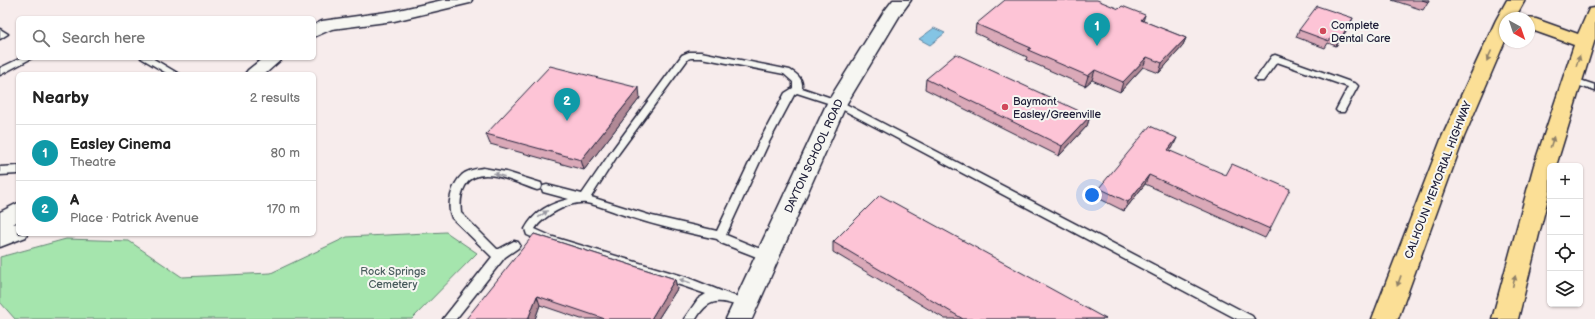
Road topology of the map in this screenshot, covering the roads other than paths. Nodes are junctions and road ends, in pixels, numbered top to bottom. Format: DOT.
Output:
graph roads {
  1 [pos="464,0"];
  2 [pos="902,0"];
  3 [pos="1516,0"];
  4 [pos="1511,12"];
  5 [pos="1595,13"];
  6 [pos="1535,25"];
  7 [pos="316,31"];
  8 [pos="0,32"];
  9 [pos="0,36"];
  10 [pos="1499,37"];
  11 [pos="1589,43"];
  12 [pos="24,60"];
  13 [pos="149,60"];
  14 [pos="272,60"];
  15 [pos="0,72"];
  16 [pos="171,72"];
  17 [pos="256,72"];
  18 [pos="1260,79"];
  19 [pos="1571,80"];
  20 [pos="1595,88"];
  21 [pos="797,90"];
  22 [pos="837,103"];
  23 [pos="1341,110"];
  24 [pos="16,170"];
  25 [pos="0,171"];
  26 [pos="585,199"];
  27 [pos="16,212"];
  28 [pos="0,222"];
  29 [pos="16,232"];
  30 [pos="720,236"];
  31 [pos="0,239"];
  32 [pos="514,245"];
  33 [pos="498,254"];
  34 [pos="766,256"];
  35 [pos="721,296"];
  36 [pos="742,311"];
  37 [pos="449,319"];
  38 [pos="690,319"];
  39 [pos="1248,319"];
  40 [pos="1385,319"];
  41 [pos="1505,319"];
  1 -- 7 [label="street"];
  2 -- 22 [label="street, DAYTON SCHOOL ROAD"];
  3 -- 4 [label="highway, CALHOUN MEMORIAL HIGHWAY"];
  5 -- 11 [label="highway"];
  6 -- 11 [label="highway"];
  8 -- 9 [label="lane"];
  10 -- 40 [label="highway, CALHOUN MEMORIAL HIGHWAY, one-way"];
  19 -- 11 [label="highway, one-way"];
  12 -- 15 [label="lane"];
  13 -- 16 [label="lane"];
  14 -- 17 [label="street"];
  18 -- 23 [label="lane"];
  19 -- 20 [label="lane"];
  41 -- 19 [label="highway, one-way"];
  21 -- 22 [label="lane"];
  21 -- 26 [label="lane"];
  21 -- 30 [label="lane"];
  22 -- 34 [label="street, DAYTON SCHOOL ROAD"];
  22 -- 39 [label="lane"];
  24 -- 25 [label="lane"];
  26 -- 30 [label="lane"];
  26 -- 33 [label="lane, one-way"];
  35 -- 26 [label="lane, one-way"];
  27 -- 28 [label="street"];
  29 -- 31 [label="street"];
  30 -- 34 [label="lane"];
  32 -- 33 [label="lane"];
  33 -- 37 [label="lane"];
  34 -- 36 [label="street, DAYTON SCHOOL ROAD"];
  35 -- 36 [label="lane"];
  35 -- 38 [label="lane"];
}
